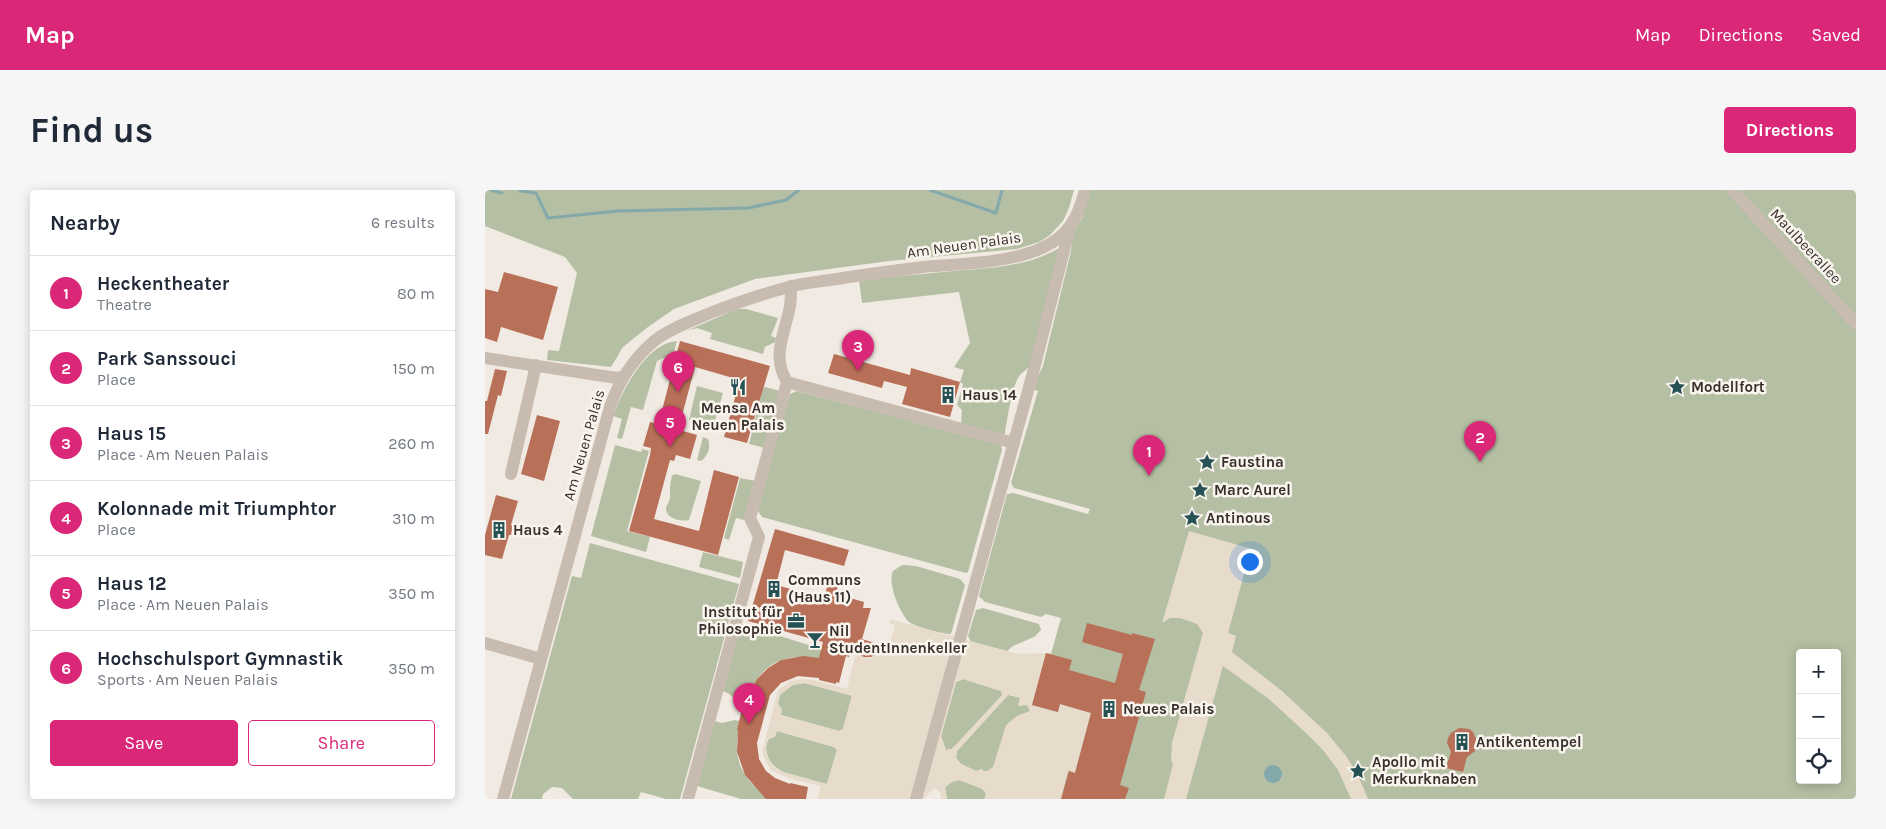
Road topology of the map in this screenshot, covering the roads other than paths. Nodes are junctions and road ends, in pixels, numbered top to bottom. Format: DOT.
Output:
graph roads {
  1 [pos="1085,190"];
  2 [pos="1732,190"];
  3 [pos="1070,227"];
  4 [pos="791,286"];
  5 [pos="1856,324"];
  6 [pos="485,358"];
  7 [pos="536,366"];
  8 [pos="622,377"];
  9 [pos="787,382"];
  10 [pos="1014,443"];
  11 [pos="511,474"];
  12 [pos="485,643"];
  13 [pos="541,659"];
  14 [pos="503,799"];
  15 [pos="687,799"];
  16 [pos="916,799"];
  1 -- 3 [label="street, Am Neuen Palais"];
  2 -- 5 [label="street, Maulbeerallee"];
  3 -- 4 [label="street, Am Neuen Palais"];
  3 -- 10 [label="street"];
  4 -- 8 [label="street, Am Neuen Palais"];
  4 -- 9 [label="street"];
  6 -- 7 [label="street"];
  7 -- 8 [label="street"];
  7 -- 11 [label="street"];
  8 -- 13 [label="street, Am Neuen Palais"];
  9 -- 10 [label="street"];
  9 -- 15 [label="street"];
  10 -- 16 [label="street"];
  12 -- 13 [label="street"];
  13 -- 14 [label="street, Am Neuen Palais"];
}
